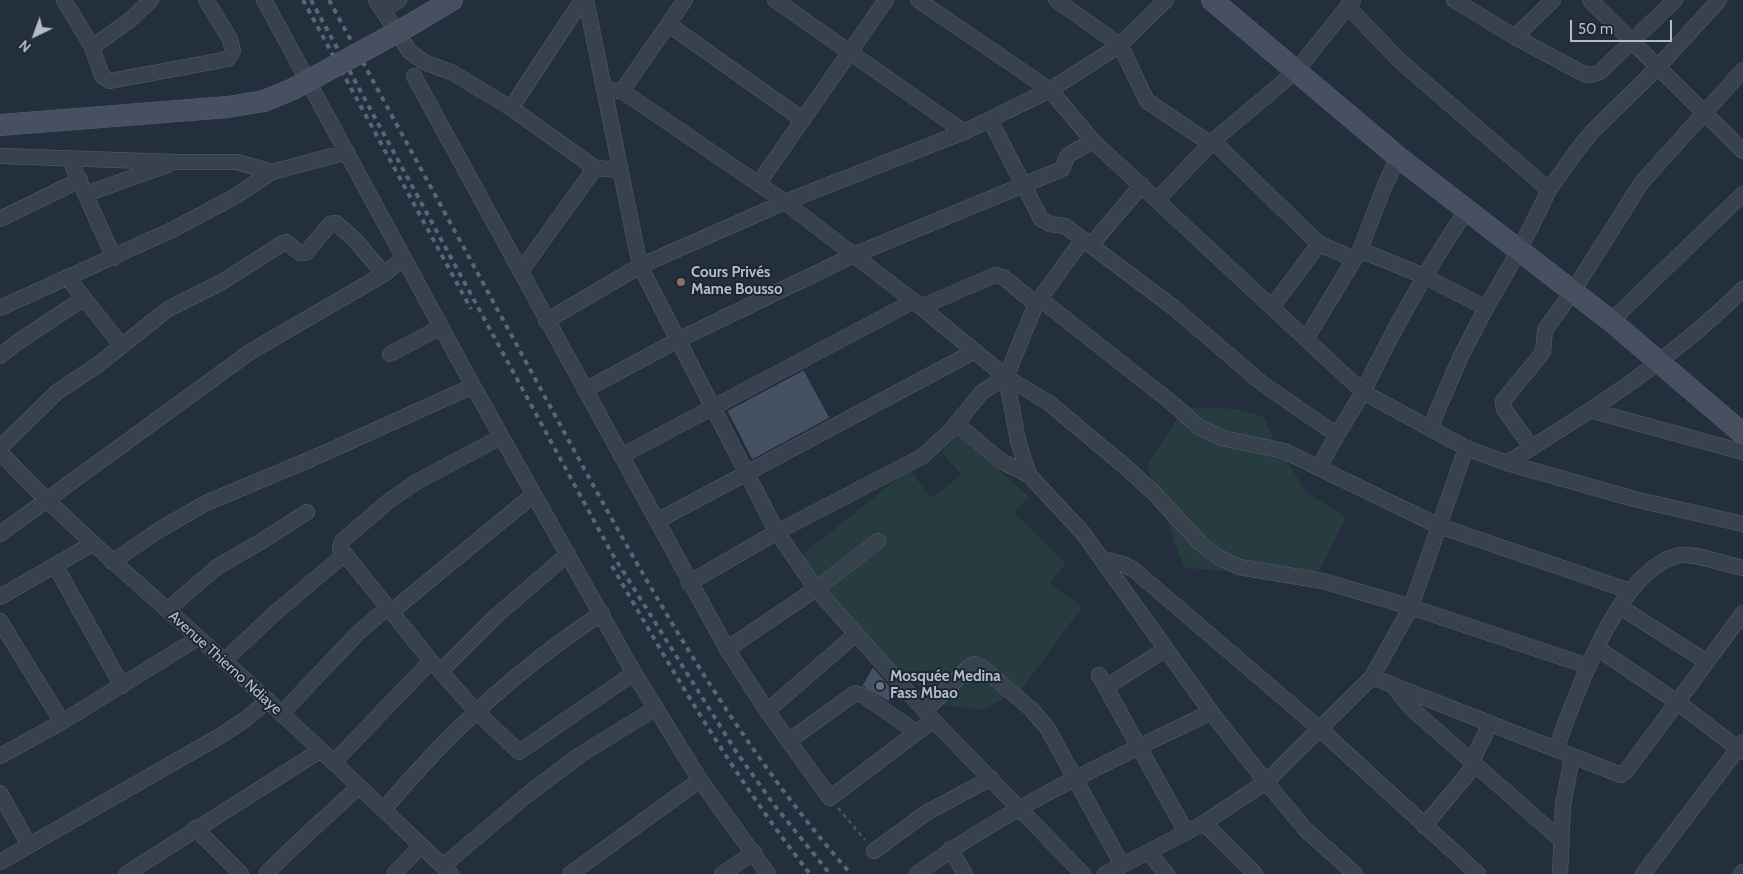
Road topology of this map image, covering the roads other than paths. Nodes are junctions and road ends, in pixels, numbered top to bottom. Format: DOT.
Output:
graph roads {
  1 [pos="64,0"];
  2 [pos="151,0"];
  3 [pos="264,0"];
  4 [pos="399,0"];
  5 [pos="452,0"];
  6 [pos="584,0"];
  7 [pos="685,0"];
  8 [pos="776,0"];
  9 [pos="886,0"];
  10 [pos="918,0"];
  11 [pos="1056,0"];
  12 [pos="1166,0"];
  13 [pos="1212,0"];
  14 [pos="1454,0"];
  15 [pos="1553,0"];
  16 [pos="1590,0"];
  17 [pos="1674,0"];
  18 [pos="1719,0"];
  19 [pos="208,1"];
  20 [pos="1350,3"];
  21 [pos="379,5"];
  22 [pos="668,24"];
  23 [pos="1515,37"];
  24 [pos="1631,41"];
  25 [pos="1120,45"];
  26 [pos="92,46"];
  27 [pos="850,52"];
  28 [pos="1656,68"];
  29 [pos="1743,70"];
  30 [pos="1296,71"];
  31 [pos="414,76"];
  32 [pos="604,90"];
  33 [pos="1050,90"];
  34 [pos="622,91"];
  35 [pos="511,108"];
  36 [pos="1704,115"];
  37 [pos="803,120"];
  38 [pos="990,120"];
  39 [pos="0,125"];
  40 [pos="964,132"];
  41 [pos="1093,141"];
  42 [pos="1212,143"];
  43 [pos="1743,151"];
  44 [pos="347,152"];
  45 [pos="0,156"];
  46 [pos="1398,157"];
  47 [pos="70,158"];
  48 [pos="175,162"];
  49 [pos="595,168"];
  50 [pos="620,170"];
  51 [pos="272,172"];
  52 [pos="758,184"];
  53 [pos="1025,184"];
  54 [pos="1142,185"];
  55 [pos="83,187"];
  56 [pos="1550,190"];
  57 [pos="1743,194"];
  58 [pos="1157,200"];
  59 [pos="786,202"];
  60 [pos="1468,208"];
  61 [pos="0,219"];
  62 [pos="1087,242"];
  63 [pos="1319,244"];
  64 [pos="1520,249"];
  65 [pos="1357,254"];
  66 [pos="854,255"];
  67 [pos="114,258"];
  68 [pos="404,258"];
  69 [pos="640,266"];
  70 [pos="521,271"];
  71 [pos="384,274"];
  72 [pos="1424,276"];
  73 [pos="67,277"];
  74 [pos="1743,289"];
  75 [pos="1573,291"];
  76 [pos="84,298"];
  77 [pos="1038,302"];
  78 [pos="918,304"];
  79 [pos="1272,307"];
  80 [pos="0,308"];
  81 [pos="1486,308"];
  82 [pos="546,321"];
  83 [pos="1611,321"];
  84 [pos="441,327"];
  85 [pos="1306,338"];
  86 [pos="678,340"];
  87 [pos="122,346"];
  88 [pos="975,350"];
  89 [pos="390,354"];
  90 [pos="0,356"];
  91 [pos="1660,362"];
  92 [pos="1006,377"];
  93 [pos="473,386"];
  94 [pos="585,390"];
  95 [pos="1363,392"];
  96 [pos="713,408"];
  97 [pos="1592,411"];
  98 [pos="956,424"];
  99 [pos="1430,428"];
  100 [pos="1743,434"];
  101 [pos="1337,435"];
  102 [pos="501,436"];
  103 [pos="1466,448"];
  104 [pos="1532,448"];
  105 [pos="0,450"];
  106 [pos="1743,452"];
  107 [pos="621,456"];
  108 [pos="1507,463"];
  109 [pos="1319,467"];
  110 [pos="746,473"];
  111 [pos="1029,475"];
  112 [pos="533,495"];
  113 [pos="46,501"];
  114 [pos="307,512"];
  115 [pos="657,521"];
  116 [pos="1743,524"];
  117 [pos="1440,526"];
  118 [pos="777,532"];
  119 [pos="0,534"];
  120 [pos="878,541"];
  121 [pos="92,544"];
  122 [pos="345,554"];
  123 [pos="568,554"];
  124 [pos="1103,559"];
  125 [pos="112,562"];
  126 [pos="55,565"];
  127 [pos="1743,568"];
  128 [pos="689,583"];
  129 [pos="816,589"];
  130 [pos="1630,591"];
  131 [pos="0,597"];
  132 [pos="1411,607"];
  133 [pos="1620,607"];
  134 [pos="167,610"];
  135 [pos="389,610"];
  136 [pos="1743,613"];
  137 [pos="602,614"];
  138 [pos="0,621"];
  139 [pos="856,634"];
  140 [pos="198,638"];
  141 [pos="1597,648"];
  142 [pos="727,649"];
  143 [pos="1166,649"];
  144 [pos="224,661"];
  145 [pos="1707,662"];
  146 [pos="436,666"];
  147 [pos="1588,666"];
  148 [pos="634,673"];
  149 [pos="1372,677"];
  150 [pos="122,686"];
  151 [pos="1394,686"];
  152 [pos="268,700"];
  153 [pos="1677,702"];
  154 [pos="656,708"];
  155 [pos="475,710"];
  156 [pos="767,711"];
  157 [pos="1211,712"];
  158 [pos="281,714"];
  159 [pos="929,715"];
  160 [pos="62,722"];
  161 [pos="1490,724"];
  162 [pos="1321,730"];
  163 [pos="916,732"];
  164 [pos="789,741"];
  165 [pos="1140,747"];
  166 [pos="1741,747"];
  167 [pos="1556,749"];
  168 [pos="321,750"];
  169 [pos="0,756"];
  170 [pos="1572,757"];
  171 [pos="333,763"];
  172 [pos="1474,763"];
  173 [pos="991,778"];
  174 [pos="1076,779"];
  175 [pos="700,780"];
  176 [pos="1266,782"];
  177 [pos="358,787"];
  178 [pos="0,793"];
  179 [pos="1020,808"];
  180 [pos="384,809"];
  181 [pos="1204,823"];
  182 [pos="1424,826"];
  183 [pos="195,828"];
  184 [pos="1186,832"];
  185 [pos="1561,840"];
  186 [pos="30,844"];
  187 [pos="421,846"];
  188 [pos="950,849"];
  189 [pos="874,851"];
  190 [pos="754,852"];
  191 [pos="1148,852"];
  192 [pos="0,862"];
  193 [pos="1122,865"];
  194 [pos="447,870"];
  195 [pos="126,874"];
  196 [pos="240,874"];
  197 [pos="266,874"];
  198 [pos="394,874"];
  199 [pos="570,874"];
  200 [pos="722,874"];
  201 [pos="768,874"];
  202 [pos="917,874"];
  203 [pos="965,874"];
  204 [pos="1083,874"];
  205 [pos="1105,874"];
  206 [pos="1167,874"];
  207 [pos="1255,874"];
  208 [pos="1355,874"];
  209 [pos="1478,874"];
  210 [pos="1560,874"];
  211 [pos="1642,874"];
  1 -- 26 [label="street"];
  2 -- 26 [label="street"];
  3 -- 44 [label="street"];
  4 -- 21 [label="street"];
  5 -- 39 [label="street, bridge"];
  6 -- 32 [label="street"];
  6 -- 35 [label="street"];
  7 -- 22 [label="street"];
  8 -- 27 [label="street"];
  9 -- 27 [label="street"];
  10 -- 33 [label="street"];
  11 -- 25 [label="street"];
  12 -- 25 [label="street"];
  13 -- 30 [label="street"];
  14 -- 23 [label="street"];
  15 -- 23 [label="street"];
  16 -- 24 [label="street"];
  17 -- 24 [label="street"];
  18 -- 28 [label="street"];
  19 -- 26 [label="street"];
  20 -- 30 [label="street"];
  20 -- 56 [label="street"];
  21 -- 35 [label="street"];
  22 -- 34 [label="street"];
  22 -- 37 [label="street"];
  23 -- 24 [label="street"];
  24 -- 28 [label="street"];
  25 -- 33 [label="street"];
  25 -- 42 [label="street"];
  27 -- 37 [label="street"];
  27 -- 40 [label="street"];
  28 -- 36 [label="street"];
  28 -- 56 [label="street"];
  29 -- 36 [label="street"];
  30 -- 42 [label="street"];
  30 -- 46 [label="street"];
  31 -- 70 [label="street"];
  32 -- 34 [label="street"];
  32 -- 50 [label="street"];
  33 -- 38 [label="street"];
  33 -- 41 [label="street"];
  34 -- 52 [label="street"];
  35 -- 49 [label="street"];
  36 -- 43 [label="street"];
  36 -- 75 [label="street"];
  37 -- 52 [label="street"];
  38 -- 40 [label="street"];
  38 -- 53 [label="street"];
  40 -- 59 [label="street"];
  41 -- 53 [label="street"];
  41 -- 54 [label="street"];
  42 -- 58 [label="street"];
  42 -- 63 [label="street"];
  44 -- 51 [label="street"];
  44 -- 68 [label="street"];
  45 -- 47 [label="street"];
  46 -- 60 [label="street"];
  46 -- 65 [label="street"];
  47 -- 48 [label="street"];
  47 -- 55 [label="street"];
  48 -- 51 [label="street"];
  48 -- 55 [label="street"];
  49 -- 50 [label="street"];
  49 -- 70 [label="street"];
  50 -- 69 [label="street"];
  51 -- 67 [label="street"];
  52 -- 59 [label="street"];
  53 -- 62 [label="street"];
  53 -- 66 [label="street"];
  54 -- 58 [label="street"];
  54 -- 62 [label="street"];
  55 -- 61 [label="street"];
  55 -- 67 [label="street"];
  56 -- 64 [label="street"];
  57 -- 83 [label="street"];
  58 -- 79 [label="street"];
  59 -- 66 [label="street"];
  59 -- 69 [label="street"];
  60 -- 64 [label="street"];
  60 -- 72 [label="street"];
  62 -- 77 [label="street"];
  62 -- 101 [label="street"];
  63 -- 65 [label="street"];
  63 -- 79 [label="street"];
  64 -- 75 [label="street"];
  64 -- 81 [label="street"];
  65 -- 72 [label="street"];
  65 -- 85 [label="street"];
  66 -- 78 [label="street"];
  66 -- 86 [label="street"];
  67 -- 73 [label="street"];
  68 -- 71 [label="street"];
  68 -- 84 [label="street"];
  69 -- 82 [label="street"];
  69 -- 86 [label="street"];
  70 -- 82 [label="street"];
  71 -- 87 [label="street"];
  71 -- 113 [label="street"];
  72 -- 81 [label="street"];
  72 -- 95 [label="street"];
  73 -- 76 [label="street"];
  73 -- 80 [label="street"];
  74 -- 91 [label="street"];
  75 -- 83 [label="street"];
  75 -- 104 [label="street"];
  76 -- 87 [label="street"];
  76 -- 90 [label="street"];
  77 -- 78 [label="street"];
  77 -- 92 [label="street"];
  77 -- 109 [label="street"];
  78 -- 88 [label="street"];
  78 -- 96 [label="street"];
  79 -- 85 [label="street"];
  81 -- 99 [label="street"];
  82 -- 94 [label="street"];
  83 -- 91 [label="street"];
  84 -- 89 [label="street"];
  84 -- 93 [label="street"];
  85 -- 95 [label="street"];
  86 -- 94 [label="street"];
  86 -- 96 [label="street"];
  87 -- 105 [label="street"];
  88 -- 92 [label="street"];
  88 -- 110 [label="street"];
  91 -- 97 [label="street"];
  91 -- 100 [label="street"];
  92 -- 98 [label="street"];
  92 -- 111 [label="street"];
  92 -- 132 [label="street"];
  93 -- 102 [label="street"];
  93 -- 125 [label="street"];
  94 -- 107 [label="street"];
  95 -- 99 [label="street"];
  95 -- 101 [label="street"];
  96 -- 107 [label="street"];
  96 -- 110 [label="street"];
  97 -- 104 [label="street"];
  97 -- 106 [label="street"];
  98 -- 111 [label="street"];
  98 -- 118 [label="street"];
  99 -- 103 [label="street"];
  101 -- 109 [label="street"];
  102 -- 112 [label="street"];
  102 -- 122 [label="street"];
  103 -- 108 [label="street"];
  103 -- 117 [label="street"];
  104 -- 108 [label="street"];
  105 -- 113 [label="street, Avenue Thierno Ndiaye"];
  107 -- 115 [label="street"];
  108 -- 116 [label="street"];
  109 -- 117 [label="street"];
  110 -- 115 [label="street"];
  110 -- 118 [label="street"];
  111 -- 124 [label="street"];
  112 -- 123 [label="street"];
  112 -- 135 [label="street"];
  113 -- 119 [label="street"];
  113 -- 121 [label="street, Avenue Thierno Ndiaye"];
  114 -- 134 [label="street"];
  115 -- 128 [label="street"];
  117 -- 130 [label="street"];
  117 -- 132 [label="street"];
  118 -- 128 [label="street"];
  118 -- 129 [label="street"];
  120 -- 129 [label="street"];
  121 -- 125 [label="street, Avenue Thierno Ndiaye"];
  121 -- 126 [label="street"];
  122 -- 135 [label="street"];
  122 -- 144 [label="street"];
  123 -- 137 [label="street"];
  123 -- 146 [label="street"];
  124 -- 143 [label="street"];
  124 -- 162 [label="street"];
  125 -- 134 [label="street, Avenue Thierno Ndiaye"];
  126 -- 131 [label="street"];
  126 -- 150 [label="street"];
  127 -- 130 [label="street"];
  128 -- 142 [label="street"];
  129 -- 139 [label="street"];
  129 -- 142 [label="street"];
  130 -- 133 [label="street"];
  132 -- 147 [label="street"];
  132 -- 149 [label="street"];
  133 -- 141 [label="street"];
  133 -- 145 [label="street"];
  134 -- 140 [label="street, Avenue Thierno Ndiaye"];
  135 -- 146 [label="street"];
  135 -- 158 [label="street"];
  136 -- 145 [label="street"];
  137 -- 148 [label="street"];
  137 -- 155 [label="street"];
  138 -- 160 [label="street"];
  139 -- 156 [label="street"];
  139 -- 159 [label="street"];
  140 -- 144 [label="street, Avenue Thierno Ndiaye"];
  140 -- 150 [label="street"];
  141 -- 147 [label="street"];
  141 -- 153 [label="street"];
  142 -- 156 [label="street"];
  143 -- 157 [label="street"];
  143 -- 165 [label="street"];
  144 -- 152 [label="street, Avenue Thierno Ndiaye"];
  145 -- 153 [label="street"];
  146 -- 155 [label="street"];
  146 -- 171 [label="street"];
  147 -- 167 [label="street"];
  148 -- 154 [label="street"];
  148 -- 155 [label="street"];
  149 -- 151 [label="street"];
  149 -- 162 [label="street"];
  150 -- 160 [label="street"];
  151 -- 161 [label="street"];
  151 -- 172 [label="street"];
  152 -- 158 [label="street, Avenue Thierno Ndiaye"];
  152 -- 186 [label="street"];
  153 -- 166 [label="street"];
  153 -- 170 [label="street"];
  154 -- 175 [label="street"];
  154 -- 194 [label="street"];
  155 -- 180 [label="street"];
  156 -- 164 [label="street"];
  157 -- 165 [label="street"];
  157 -- 176 [label="street"];
  158 -- 168 [label="street, Avenue Thierno Ndiaye"];
  159 -- 163 [label="street"];
  159 -- 173 [label="street"];
  159 -- 174 [label="street"];
  160 -- 169 [label="street"];
  161 -- 167 [label="street"];
  161 -- 172 [label="street"];
  162 -- 176 [label="street"];
  162 -- 182 [label="street"];
  163 -- 164 [label="street"];
  163 -- 164 [label="street"];
  165 -- 174 [label="street"];
  165 -- 184 [label="street"];
  166 -- 211 [label="street"];
  167 -- 170 [label="street"];
  168 -- 171 [label="street, Avenue Thierno Ndiaye"];
  168 -- 183 [label="street"];
  170 -- 185 [label="street"];
  171 -- 177 [label="street, Avenue Thierno Ndiaye"];
  172 -- 182 [label="street"];
  172 -- 185 [label="street"];
  173 -- 179 [label="street"];
  173 -- 189 [label="street"];
  174 -- 179 [label="street"];
  174 -- 193 [label="street"];
  175 -- 190 [label="street"];
  175 -- 199 [label="street"];
  176 -- 181 [label="street"];
  176 -- 208 [label="street"];
  177 -- 180 [label="street, Avenue Thierno Ndiaye"];
  177 -- 197 [label="street"];
  178 -- 186 [label="street"];
  179 -- 188 [label="street"];
  179 -- 204 [label="street"];
  180 -- 187 [label="street, Avenue Thierno Ndiaye"];
  181 -- 184 [label="street"];
  181 -- 207 [label="street"];
  182 -- 209 [label="street"];
  183 -- 195 [label="street"];
  183 -- 196 [label="street"];
  184 -- 191 [label="street"];
  185 -- 210 [label="street"];
  186 -- 192 [label="street"];
  187 -- 194 [label="street, Avenue Thierno Ndiaye"];
  187 -- 198 [label="street"];
  188 -- 202 [label="street"];
  188 -- 203 [label="street"];
  190 -- 200 [label="street"];
  190 -- 201 [label="street"];
  191 -- 193 [label="street"];
  191 -- 206 [label="street"];
  193 -- 205 [label="street"];
}
